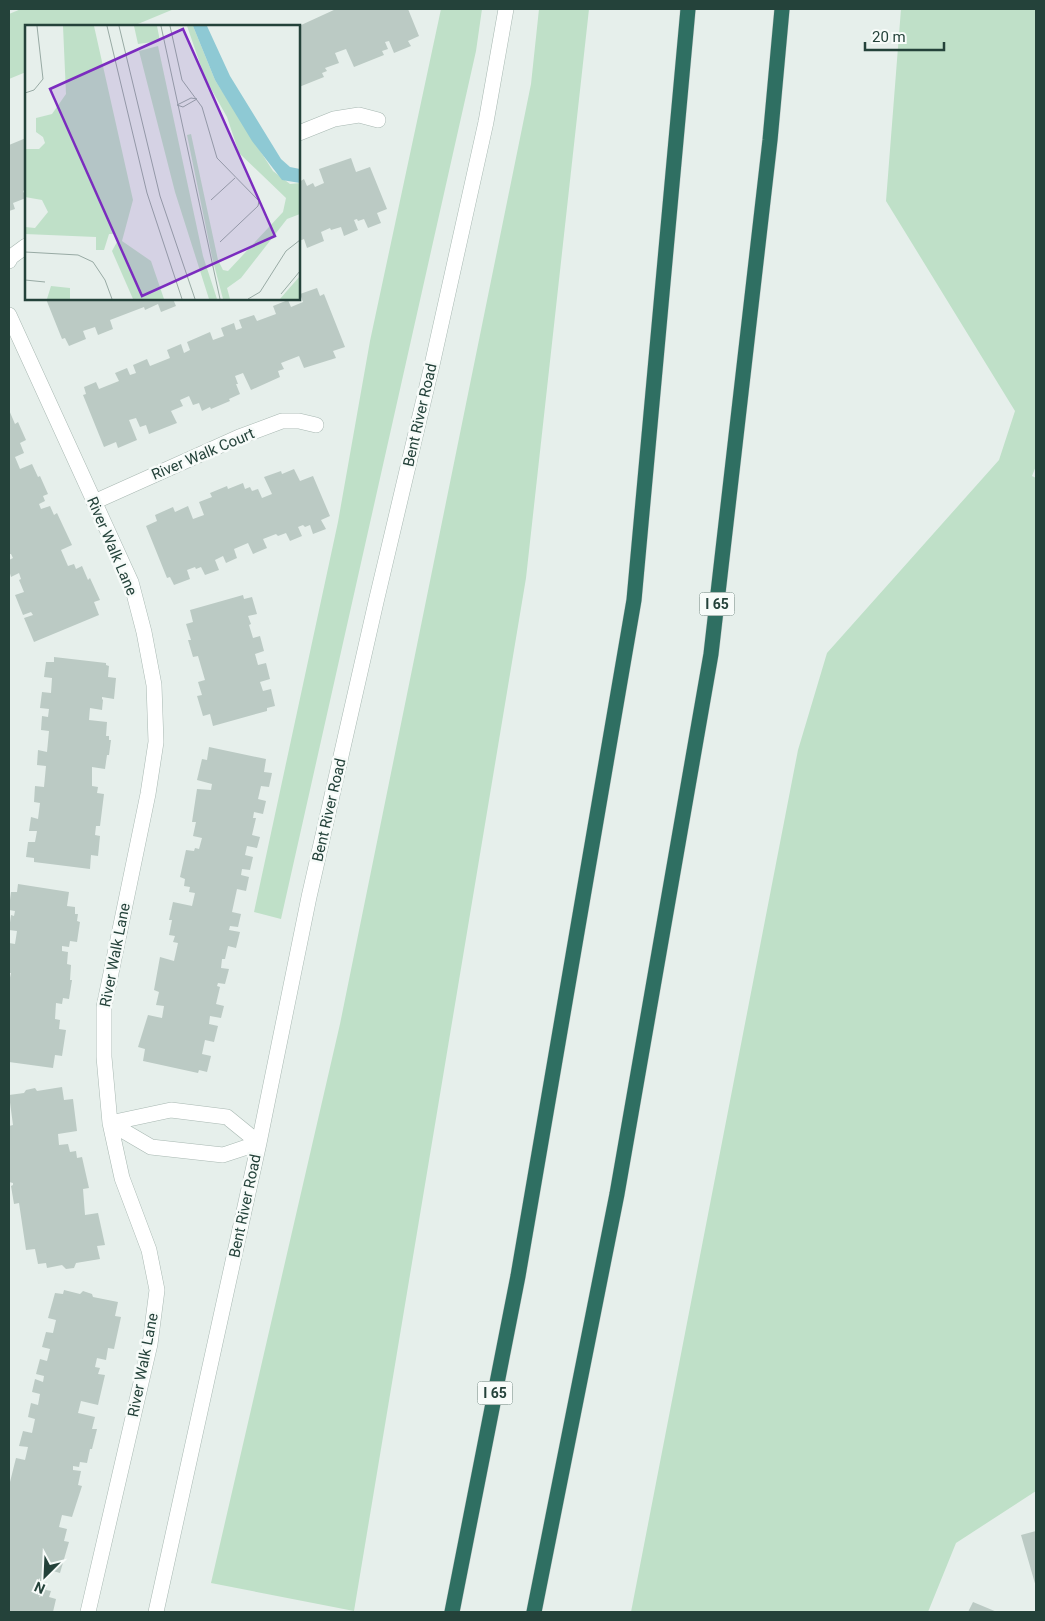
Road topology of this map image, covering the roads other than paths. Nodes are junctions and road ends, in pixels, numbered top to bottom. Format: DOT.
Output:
graph roads {
  1 [pos="506,9"];
  2 [pos="688,9"];
  3 [pos="782,9"];
  4 [pos="378,120"];
  5 [pos="300,133"];
  6 [pos="25,247"];
  7 [pos="9,261"];
  8 [pos="9,315"];
  9 [pos="316,425"];
  10 [pos="94,502"];
  11 [pos="110,1123"];
  12 [pos="259,1143"];
  13 [pos="88,1612"];
  14 [pos="156,1612"];
  15 [pos="452,1612"];
  16 [pos="534,1612"];
  1 -- 12 [label="street, Bent River Road"];
  2 -- 15 [label="highway, I 65"];
  3 -- 16 [label="highway, I 65"];
  4 -- 5 [label="street"];
  6 -- 7 [label="street"];
  8 -- 10 [label="street, River Walk Lane"];
  9 -- 10 [label="street, River Walk Court"];
  10 -- 11 [label="street, River Walk Lane"];
  11 -- 12 [label="street"];
  11 -- 12 [label="street"];
  11 -- 13 [label="street, River Walk Lane"];
  12 -- 14 [label="street, Bent River Road"];
}
